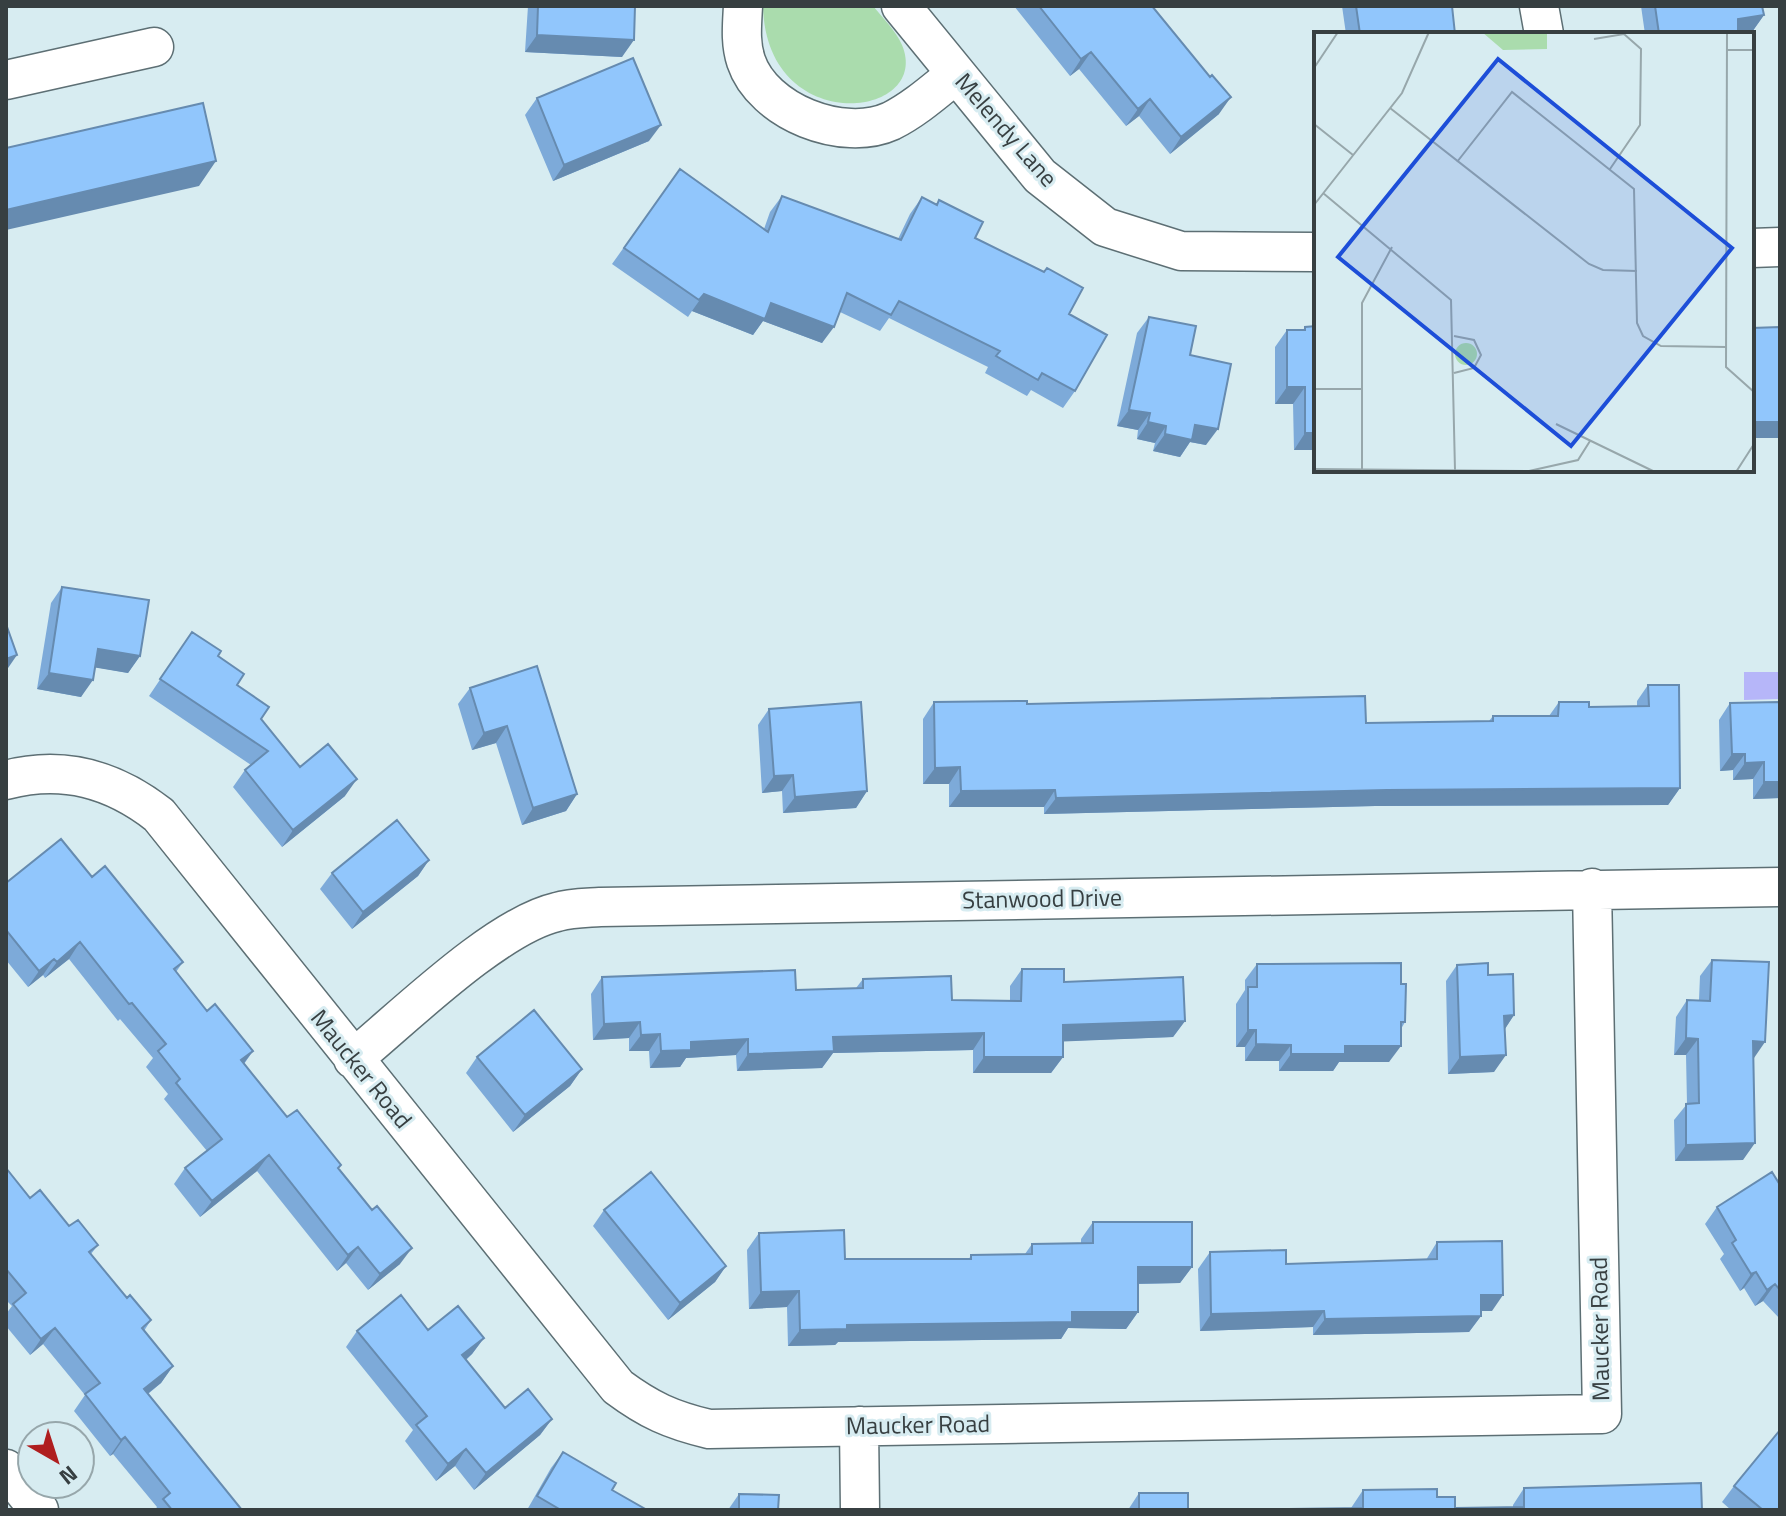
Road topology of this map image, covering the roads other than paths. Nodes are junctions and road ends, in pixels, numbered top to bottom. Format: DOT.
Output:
graph roads {
  1 [pos="743,6"];
  2 [pos="901,6"];
  3 [pos="1539,6"];
  4 [pos="1544,32"];
  5 [pos="154,47"];
  6 [pos="956,74"];
  7 [pos="6,80"];
  8 [pos="1780,247"];
  9 [pos="1754,248"];
  10 [pos="1314,252"];
  11 [pos="6,780"];
  12 [pos="1780,887"];
  13 [pos="1592,888"];
  14 [pos="353,1059"];
  15 [pos="859,1426"];
  16 [pos="6,1469"];
  17 [pos="39,1510"];
  18 [pos="860,1510"];
  1 -- 6 [label="street"];
  2 -- 6 [label="street, Melendy Lane"];
  3 -- 4 [label="street"];
  5 -- 7 [label="street"];
  6 -- 10 [label="street, Melendy Lane"];
  8 -- 9 [label="street"];
  11 -- 14 [label="street, Maucker Road"];
  12 -- 13 [label="street, Stanwood Drive"];
  13 -- 14 [label="street, Stanwood Drive"];
  13 -- 15 [label="street, Maucker Road"];
  14 -- 15 [label="street, Maucker Road"];
  15 -- 18 [label="street"];
  16 -- 17 [label="street"];
}
